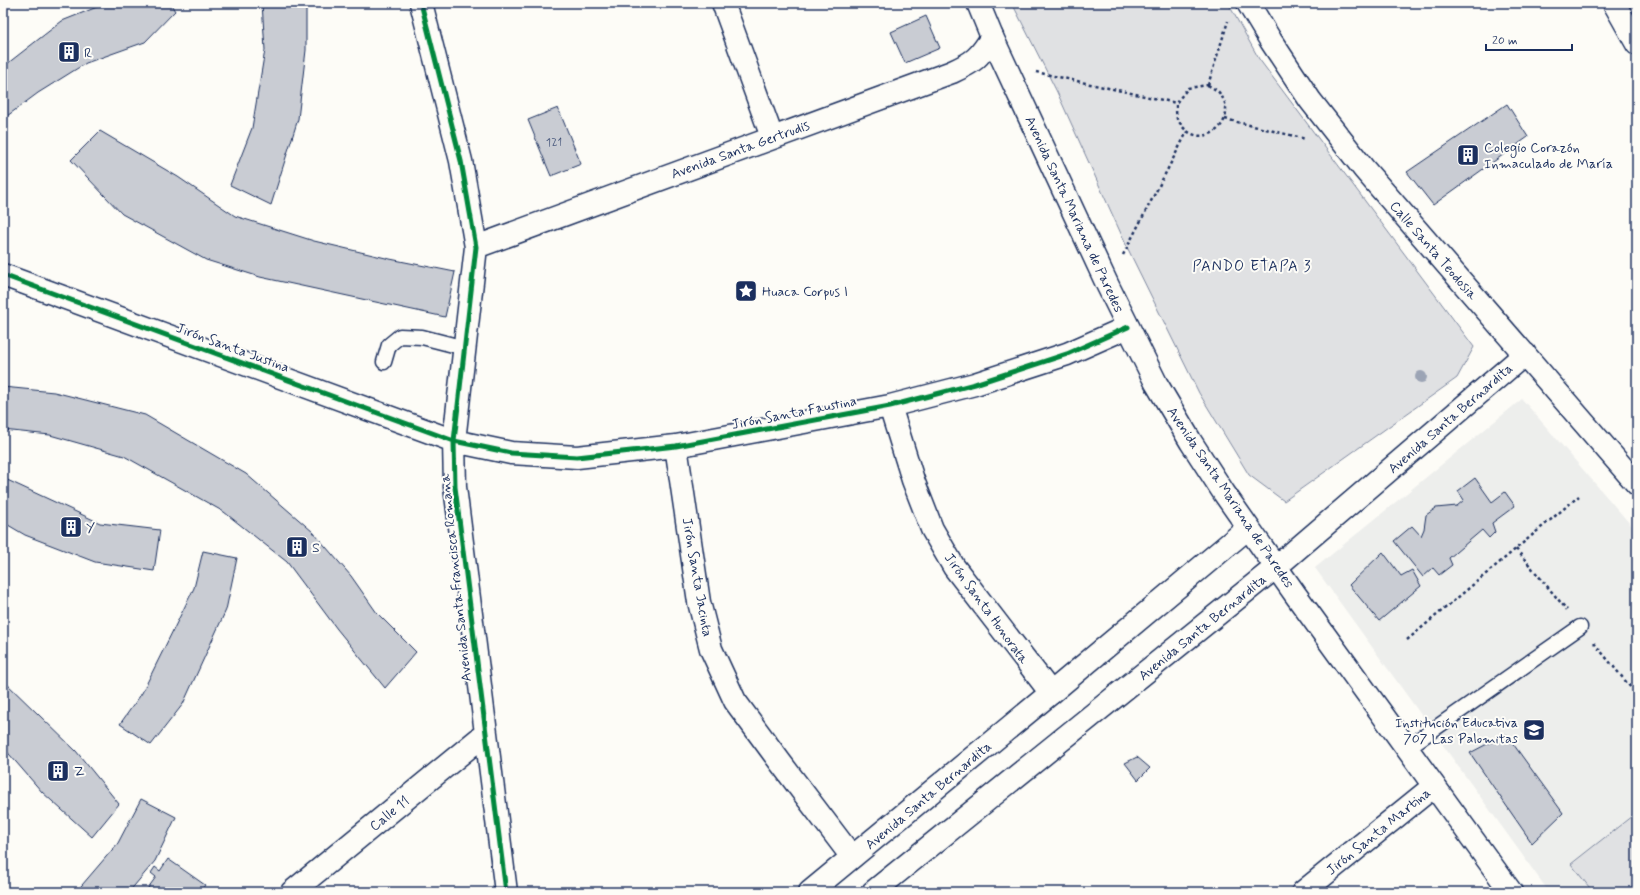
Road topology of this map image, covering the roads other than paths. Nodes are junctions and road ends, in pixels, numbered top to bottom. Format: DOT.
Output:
graph roads {
  1 [pos="421,3"];
  2 [pos="723,3"];
  3 [pos="978,3"];
  4 [pos="1248,3"];
  5 [pos="1614,3"];
  6 [pos="992,37"];
  7 [pos="1635,37"];
  8 [pos="772,137"];
  9 [pos="476,247"];
  10 [pos="3,275"];
  11 [pos="1128,327"];
  12 [pos="465,348"];
  13 [pos="1525,354"];
  14 [pos="384,362"];
  15 [pos="890,406"];
  16 [pos="454,441"];
  17 [pos="676,446"];
  18 [pos="1637,484"];
  19 [pos="1248,528"];
  20 [pos="1276,567"];
  21 [pos="1580,627"];
  22 [pos="1051,693"];
  23 [pos="485,734"];
  24 [pos="1407,748"];
  25 [pos="1434,786"];
  26 [pos="852,857"];
  27 [pos="292,892"];
  28 [pos="506,892"];
  29 [pos="810,892"];
  30 [pos="873,892"];
  31 [pos="1303,892"];
  32 [pos="1511,892"];
  1 -- 9 [label="street, Avenida Santa Francisca Romana"];
  2 -- 8 [label="street"];
  3 -- 6 [label="street, Avenida Santa Mariana de Paredes"];
  4 -- 13 [label="street, Calle Santa Teodosia"];
  5 -- 7 [label="street"];
  6 -- 8 [label="street, Avenida Santa Gertrudis"];
  6 -- 11 [label="street, Avenida Santa Mariana de Paredes"];
  8 -- 9 [label="street, Avenida Santa Gertrudis"];
  9 -- 12 [label="street, Avenida Santa Francisca Romana"];
  10 -- 16 [label="street, Jirón Santa Justina"];
  11 -- 15 [label="street, Jirón Santa Faustina"];
  11 -- 19 [label="street, Avenida Santa Mariana de Paredes"];
  12 -- 14 [label="lane"];
  12 -- 16 [label="street, Avenida Santa Francisca Romana"];
  13 -- 18 [label="street, Calle Santa Teodosia"];
  13 -- 20 [label="street, Avenida Santa Bernardita"];
  15 -- 17 [label="street, Jirón Santa Faustina"];
  15 -- 22 [label="street, Jirón Santa Honorata"];
  16 -- 17 [label="street, Jirón Santa Faustina"];
  16 -- 23 [label="street, Avenida Santa Francisca Romana"];
  17 -- 26 [label="street, Jirón Santa Jacinta"];
  19 -- 20 [label="street, Avenida Santa Mariana de Paredes"];
  19 -- 22 [label="street, Avenida Santa Bernardita"];
  20 -- 24 [label="street, Avenida Santa Mariana de Paredes"];
  20 -- 30 [label="street, Avenida Santa Bernardita"];
  21 -- 24 [label="lane"];
  22 -- 26 [label="street, Avenida Santa Bernardita"];
  23 -- 27 [label="street, Calle 11"];
  23 -- 28 [label="street, Avenida Santa Francisca Romana"];
  24 -- 25 [label="street, Avenida Santa Mariana de Paredes"];
  25 -- 31 [label="street, Jirón Santa Martina"];
  25 -- 32 [label="street, Avenida Santa Mariana de Paredes"];
  26 -- 29 [label="street, Avenida Santa Bernardita"];
}
